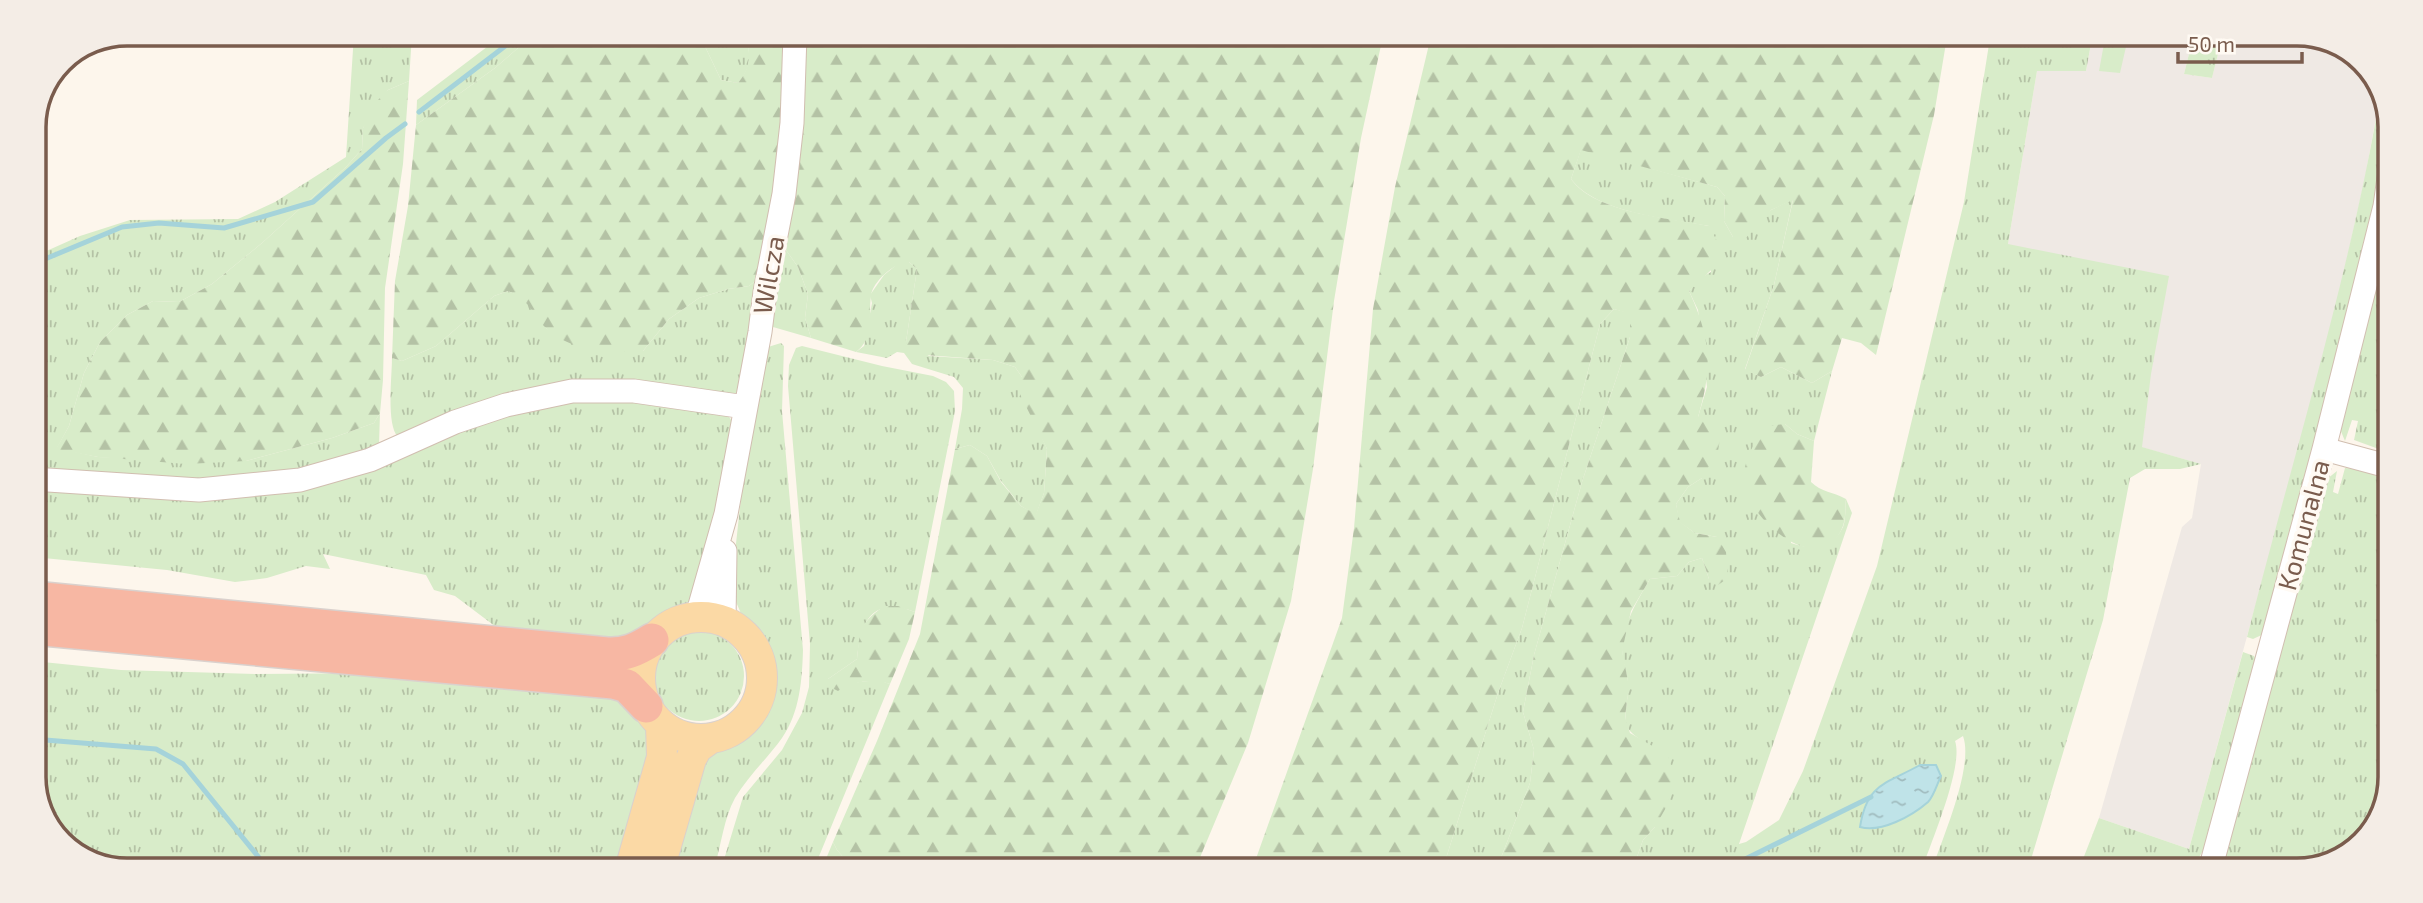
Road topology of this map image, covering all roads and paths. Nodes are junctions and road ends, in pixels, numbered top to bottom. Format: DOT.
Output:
graph roads {
  1 [pos="794,46"];
  2 [pos="2377,237"];
  3 [pos="745,407"];
  4 [pos="2324,449"];
  5 [pos="2378,463"];
  6 [pos="46,480"];
  7 [pos="46,598"];
  8 [pos="710,619"];
  9 [pos="46,629"];
  10 [pos="652,640"];
  11 [pos="654,715"];
  12 [pos="711,738"];
  13 [pos="633,858"];
  14 [pos="662,858"];
  15 [pos="2213,858"];
  1 -- 3 [label="street, Wilcza"];
  2 -- 4 [label="street, Komunalna"];
  3 -- 6 [label="street"];
  3 -- 8 [label="street, Wilcza"];
  4 -- 5 [label="street"];
  4 -- 15 [label="street, Komunalna"];
  7 -- 10 [label="highway"];
  8 -- 10 [label="main road"];
  8 -- 12 [label="main road"];
  9 -- 11 [label="highway"];
  10 -- 11 [label="main road"];
  11 -- 12 [label="main road"];
  11 -- 13 [label="main road"];
  12 -- 14 [label="main road"];
}
